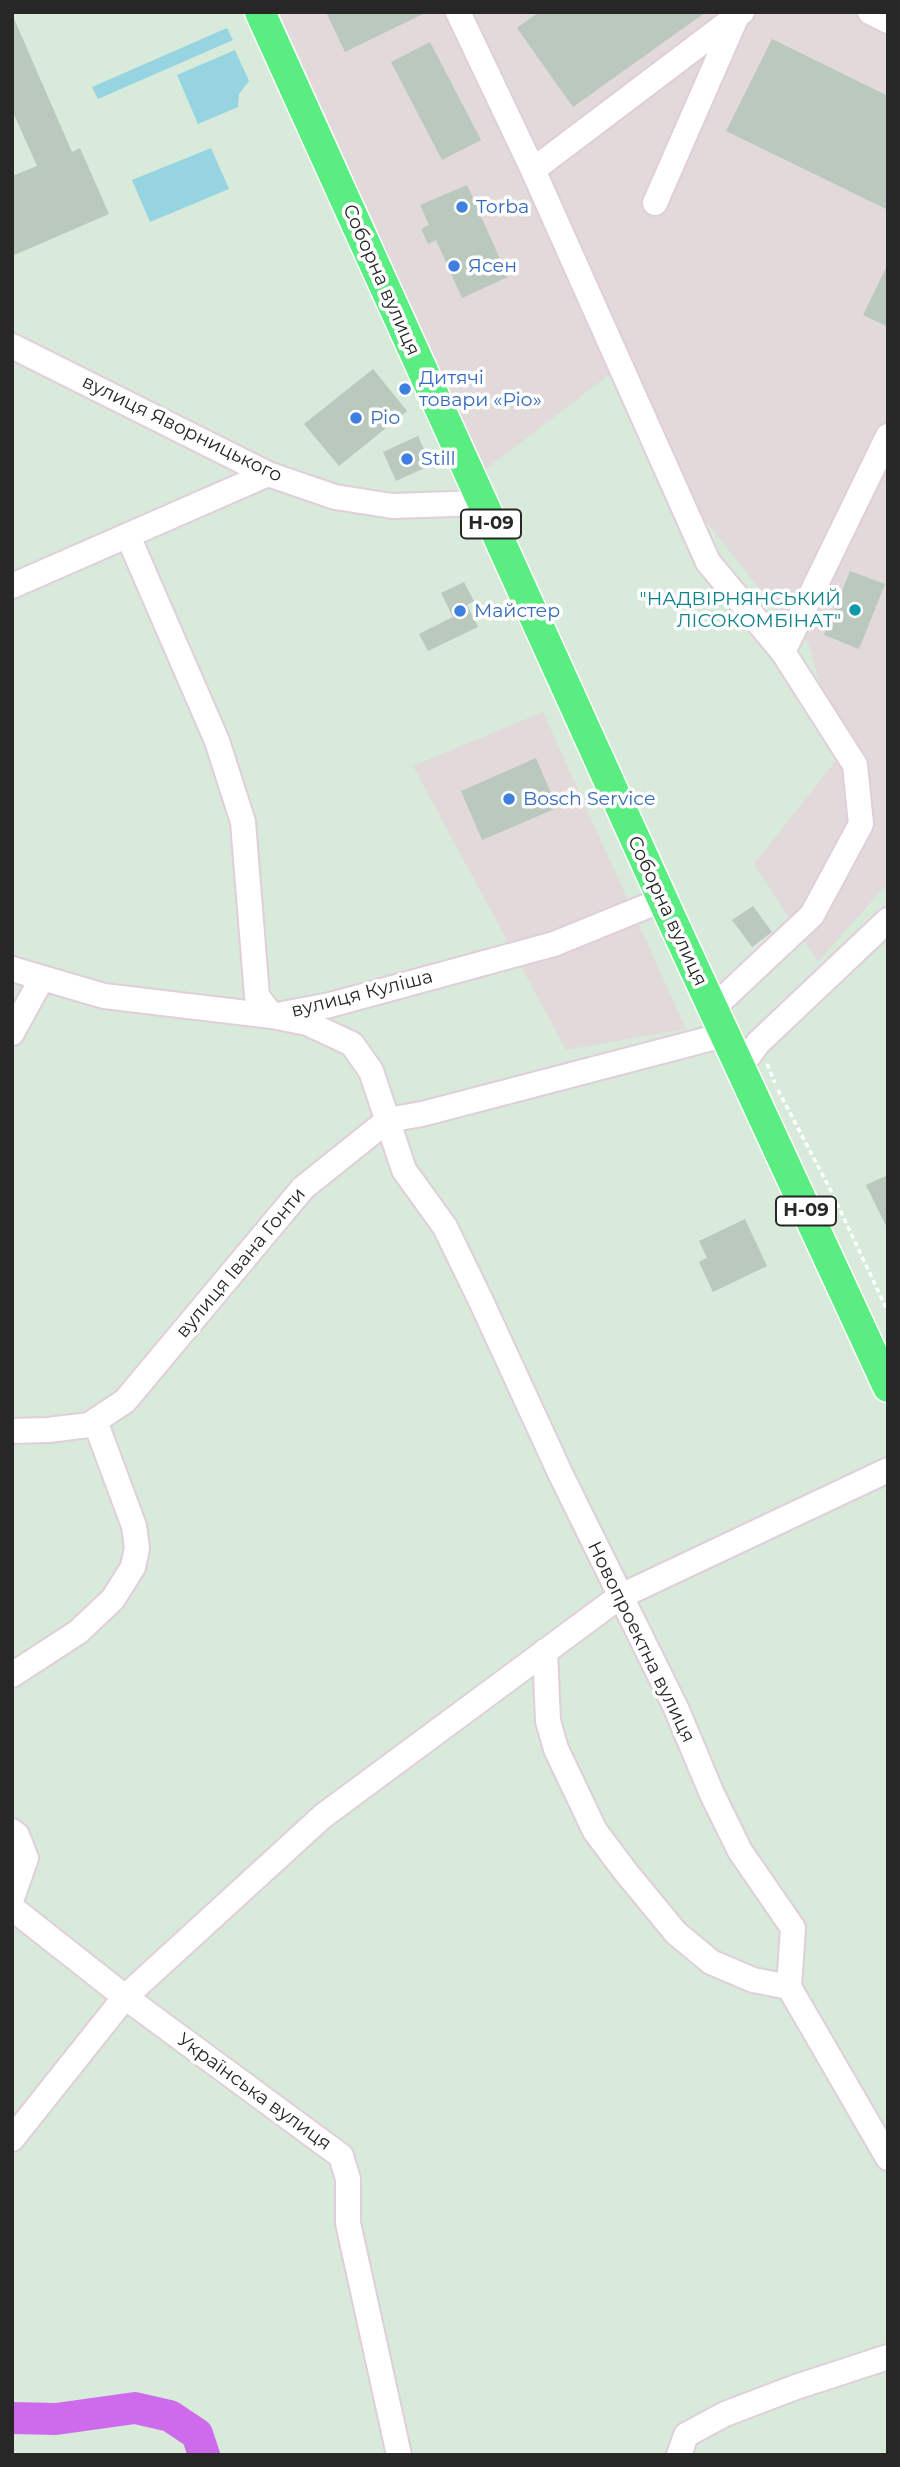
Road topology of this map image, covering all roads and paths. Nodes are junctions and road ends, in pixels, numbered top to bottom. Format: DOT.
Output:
graph roads {
  1 [pos="260,12"];
  2 [pos="457,12"];
  3 [pos="870,12"];
  4 [pos="739,15"];
  5 [pos="888,21"];
  6 [pos="533,170"];
  7 [pos="655,204"];
  8 [pos="12,346"];
  9 [pos="888,436"];
  10 [pos="268,474"];
  11 [pos="482,503"];
  12 [pos="128,536"];
  13 [pos="12,586"];
  14 [pos="783,653"];
  15 [pos="662,900"];
  16 [pos="888,920"];
  17 [pos="12,969"];
  18 [pos="42,978"];
  19 [pos="272,1016"];
  20 [pos="718,1022"];
  21 [pos="12,1033"];
  22 [pos="758,1043"];
  23 [pos="740,1069"];
  24 [pos="388,1120"];
  25 [pos="888,1312"];
  26 [pos="888,1387"];
  27 [pos="94,1421"];
  28 [pos="12,1431"];
  29 [pos="888,1470"];
  30 [pos="619,1597"];
  31 [pos="545,1651"];
  32 [pos="12,1675"];
  33 [pos="12,1831"];
  34 [pos="12,1898"];
  35 [pos="12,1908"];
  36 [pos="789,1987"];
  37 [pos="125,1997"];
  38 [pos="12,2138"];
  39 [pos="888,2158"];
  40 [pos="888,2357"];
  41 [pos="399,2455"];
  42 [pos="679,2455"];
  1 -- 11 [label="main road, Соборна вулиця / Н-09"];
  2 -- 6 [label="street"];
  3 -- 5 [label="street"];
  4 -- 6 [label="street"];
  4 -- 7 [label="street"];
  6 -- 14 [label="street"];
  8 -- 10 [label="street, вулиця Яворницького"];
  9 -- 14 [label="street"];
  10 -- 11 [label="street, вулиця Яворницького"];
  10 -- 12 [label="street"];
  11 -- 15 [label="main road, Соборна вулиця / Н-09"];
  12 -- 13 [label="street"];
  12 -- 19 [label="street"];
  14 -- 20 [label="street"];
  15 -- 19 [label="street, вулиця Куліша"];
  15 -- 20 [label="main road, Соборна вулиця / Н-09"];
  16 -- 22 [label="street"];
  17 -- 18 [label="street, вулиця Куліша"];
  18 -- 19 [label="street, вулиця Куліша"];
  18 -- 21 [label="street"];
  19 -- 24 [label="street, Новопроектна вулиця"];
  20 -- 23 [label="main road, Соборна вулиця / Н-09"];
  20 -- 24 [label="street, вулиця Івана Гонти"];
  22 -- 23 [label="street"];
  22 -- 25 [label="path"];
  23 -- 26 [label="main road, Соборна вулиця / Н-09"];
  24 -- 27 [label="street, вулиця Івана Гонти"];
  24 -- 30 [label="street, Новопроектна вулиця"];
  27 -- 28 [label="street, вулиця Івана Гонти"];
  27 -- 32 [label="street"];
  29 -- 30 [label="street"];
  30 -- 31 [label="street"];
  30 -- 36 [label="street, Новопроектна вулиця"];
  31 -- 36 [label="street"];
  31 -- 37 [label="street"];
  33 -- 34 [label="street"];
  35 -- 37 [label="street, Українська вулиця"];
  36 -- 39 [label="street"];
  37 -- 38 [label="street"];
  37 -- 41 [label="street, Українська вулиця"];
  40 -- 42 [label="street"];
}
